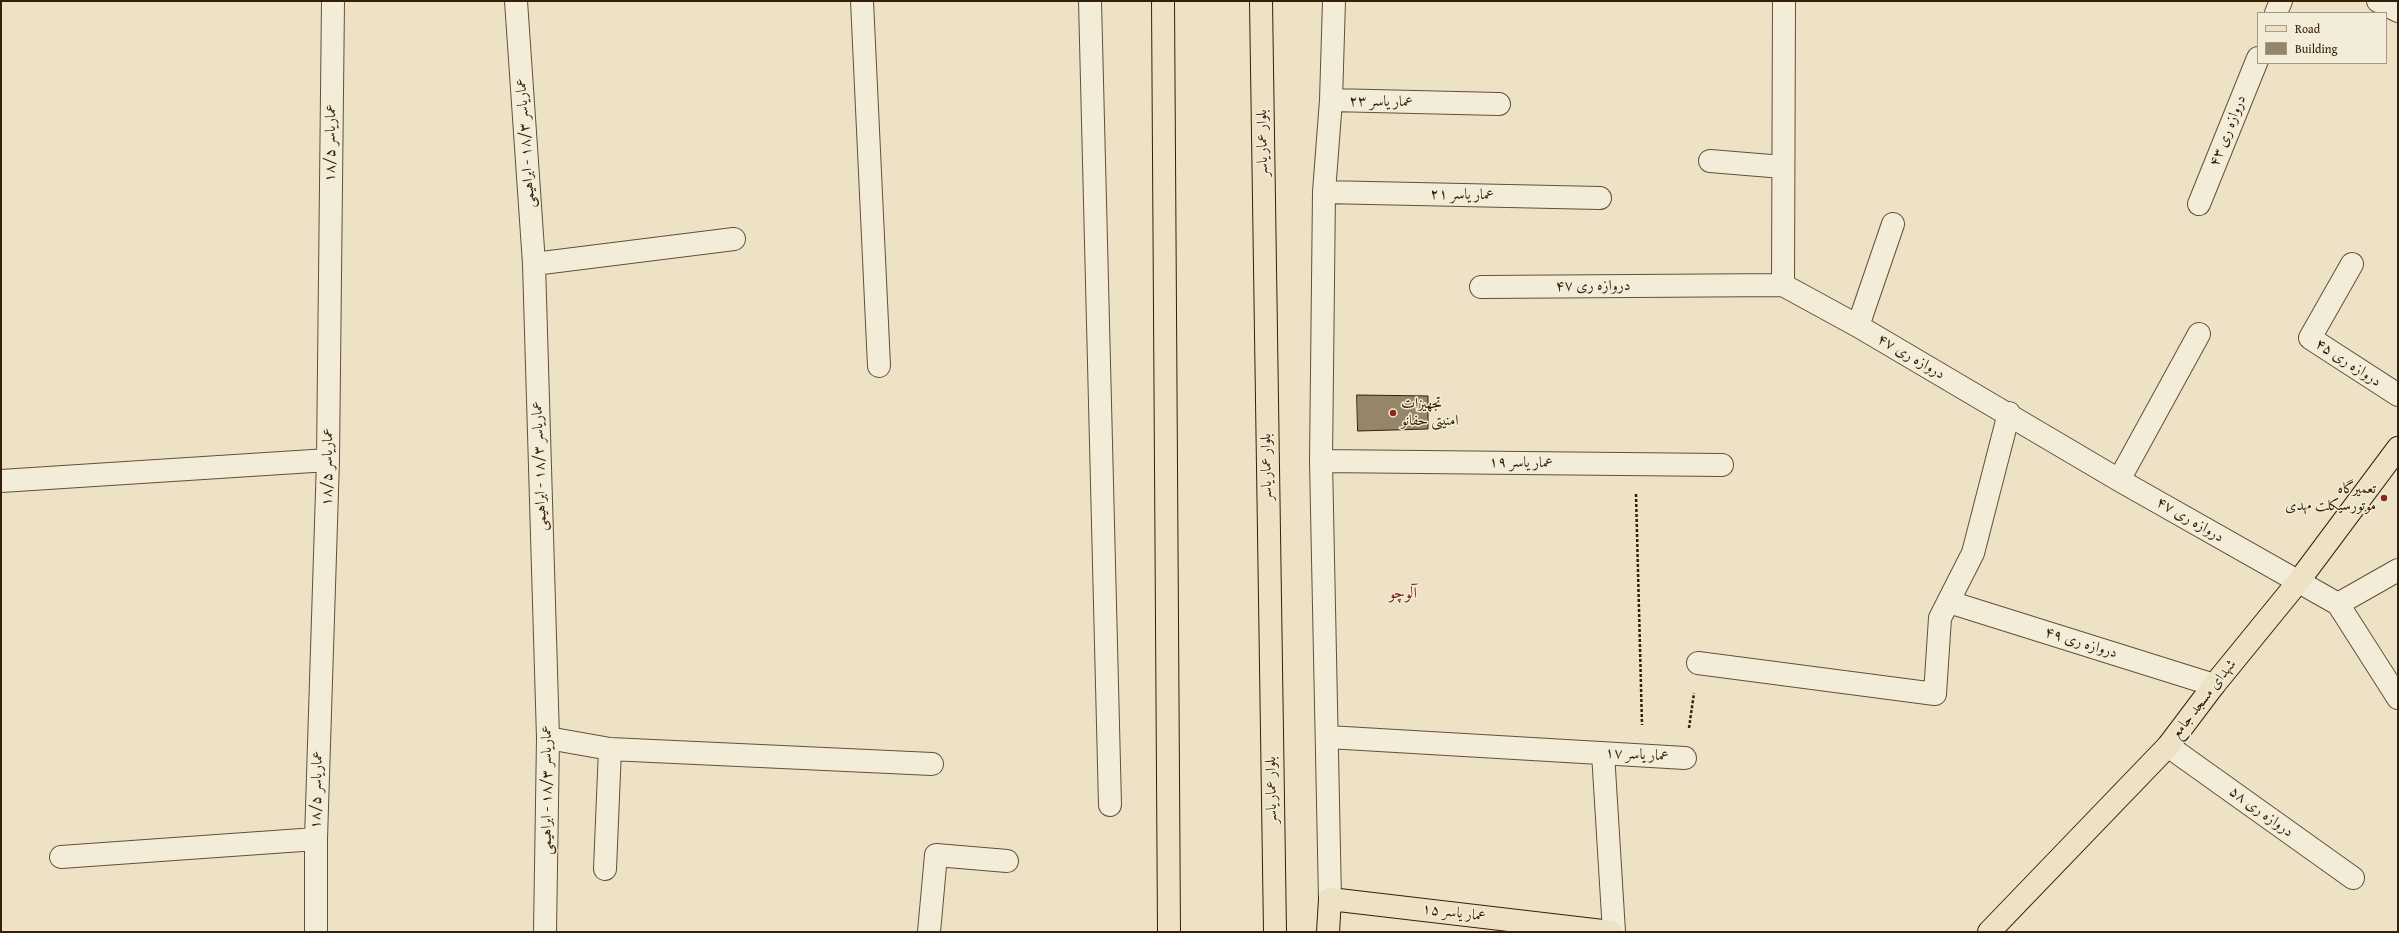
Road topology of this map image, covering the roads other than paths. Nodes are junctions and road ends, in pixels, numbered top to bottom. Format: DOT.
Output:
graph roads {
  1 [pos="333,1"];
  2 [pos="516,1"];
  3 [pos="862,1"];
  4 [pos="1090,1"];
  5 [pos="1163,1"];
  6 [pos="1261,1"];
  7 [pos="1334,1"];
  8 [pos="1784,1"];
  9 [pos="2281,1"];
  10 [pos="2378,1"];
  11 [pos="2398,11"];
  12 [pos="2276,12"];
  13 [pos="2257,60"];
  14 [pos="1331,100"];
  15 [pos="1499,104"];
  16 [pos="1710,161"];
  17 [pos="1783,168"];
  18 [pos="1324,192"];
  19 [pos="1600,198"];
  20 [pos="2199,204"];
  21 [pos="1893,224"];
  22 [pos="734,239"];
  23 [pos="534,264"];
  24 [pos="2352,264"];
  25 [pos="1783,285"];
  26 [pos="1481,287"];
  27 [pos="1858,326"];
  28 [pos="2199,334"];
  29 [pos="879,366"];
  30 [pos="2398,395"];
  31 [pos="2009,413"];
  32 [pos="2398,448"];
  33 [pos="328,460"];
  34 [pos="1321,461"];
  35 [pos="1722,465"];
  36 [pos="2120,480"];
  37 [pos="1,481"];
  38 [pos="2398,570"];
  39 [pos="2298,582"];
  40 [pos="1949,602"];
  41 [pos="2338,604"];
  42 [pos="1698,663"];
  43 [pos="2214,685"];
  44 [pos="2398,698"];
  45 [pos="1328,737"];
  46 [pos="548,738"];
  47 [pos="2168,746"];
  48 [pos="610,749"];
  49 [pos="1603,753"];
  50 [pos="1685,758"];
  51 [pos="932,764"];
  52 [pos="1110,805"];
  53 [pos="316,839"];
  54 [pos="62,857"];
  55 [pos="1006,861"];
  56 [pos="605,869"];
  57 [pos="2353,878"];
  58 [pos="1330,899"];
  59 [pos="316,932"];
  60 [pos="545,932"];
  61 [pos="929,932"];
  62 [pos="1169,932"];
  63 [pos="1274,932"];
  64 [pos="1328,932"];
  65 [pos="1612,932"];
  66 [pos="1989,932"];
  1 -- 33 [label="street, عماریاسر ۱۸/۵"];
  2 -- 23 [label="street, عماریاسر ۱۸/۳ - ابراهیمی"];
  3 -- 29 [label="street"];
  4 -- 52 [label="street"];
  5 -- 62 [label="main road"];
  6 -- 63 [label="main road, بلوار عمار یاسر"];
  7 -- 14 [label="street"];
  8 -- 17 [label="street"];
  9 -- 12 [label="street"];
  10 -- 11 [label="street"];
  13 -- 20 [label="street, دروازه ری ۴۳"];
  14 -- 15 [label="street, عمار یاسر ۲۳"];
  14 -- 18 [label="street"];
  16 -- 17 [label="street"];
  17 -- 25 [label="street"];
  18 -- 19 [label="street, عمار یاسر ۲۱"];
  18 -- 34 [label="street"];
  21 -- 27 [label="street"];
  22 -- 23 [label="street"];
  23 -- 46 [label="street, عماریاسر ۱۸/۳ - ابراهیمی"];
  24 -- 30 [label="street, دروازه ری ۴۵"];
  25 -- 26 [label="street, دروازه ری ۴۷"];
  25 -- 27 [label="street, دروازه ری ۴۷"];
  27 -- 31 [label="street, دروازه ری ۴۷"];
  28 -- 36 [label="street"];
  31 -- 36 [label="street, دروازه ری ۴۷"];
  31 -- 40 [label="street"];
  32 -- 39 [label="main road, شهدای مسجد جامع"];
  33 -- 37 [label="street"];
  33 -- 53 [label="street, عماریاسر ۱۸/۵"];
  34 -- 35 [label="street, عمار یاسر ۱۹"];
  34 -- 45 [label="street"];
  36 -- 39 [label="street, دروازه ری ۴۷"];
  38 -- 41 [label="street"];
  39 -- 41 [label="street, دروازه ری ۴۷"];
  39 -- 43 [label="main road, شهدای مسجد جامع"];
  40 -- 42 [label="street"];
  40 -- 43 [label="street, دروازه ری ۴۹"];
  41 -- 44 [label="street"];
  43 -- 47 [label="main road, شهدای مسجد جامع"];
  45 -- 49 [label="street, عمار یاسر ۱۷"];
  45 -- 58 [label="street"];
  46 -- 48 [label="street"];
  46 -- 60 [label="street, عماریاسر ۱۸/۳ - ابراهیمی"];
  47 -- 57 [label="street, دروازه ری ۵۸"];
  47 -- 66 [label="main road, شهدای مسجد جامع"];
  48 -- 51 [label="street"];
  48 -- 56 [label="street"];
  49 -- 50 [label="street, عمار یاسر ۱۷"];
  49 -- 65 [label="street"];
  53 -- 54 [label="street"];
  53 -- 59 [label="street, عماریاسر ۱۸/۵"];
  55 -- 61 [label="street"];
  58 -- 64 [label="main road"];
  58 -- 65 [label="main road, عمار یاسر ۱۵"];
}
